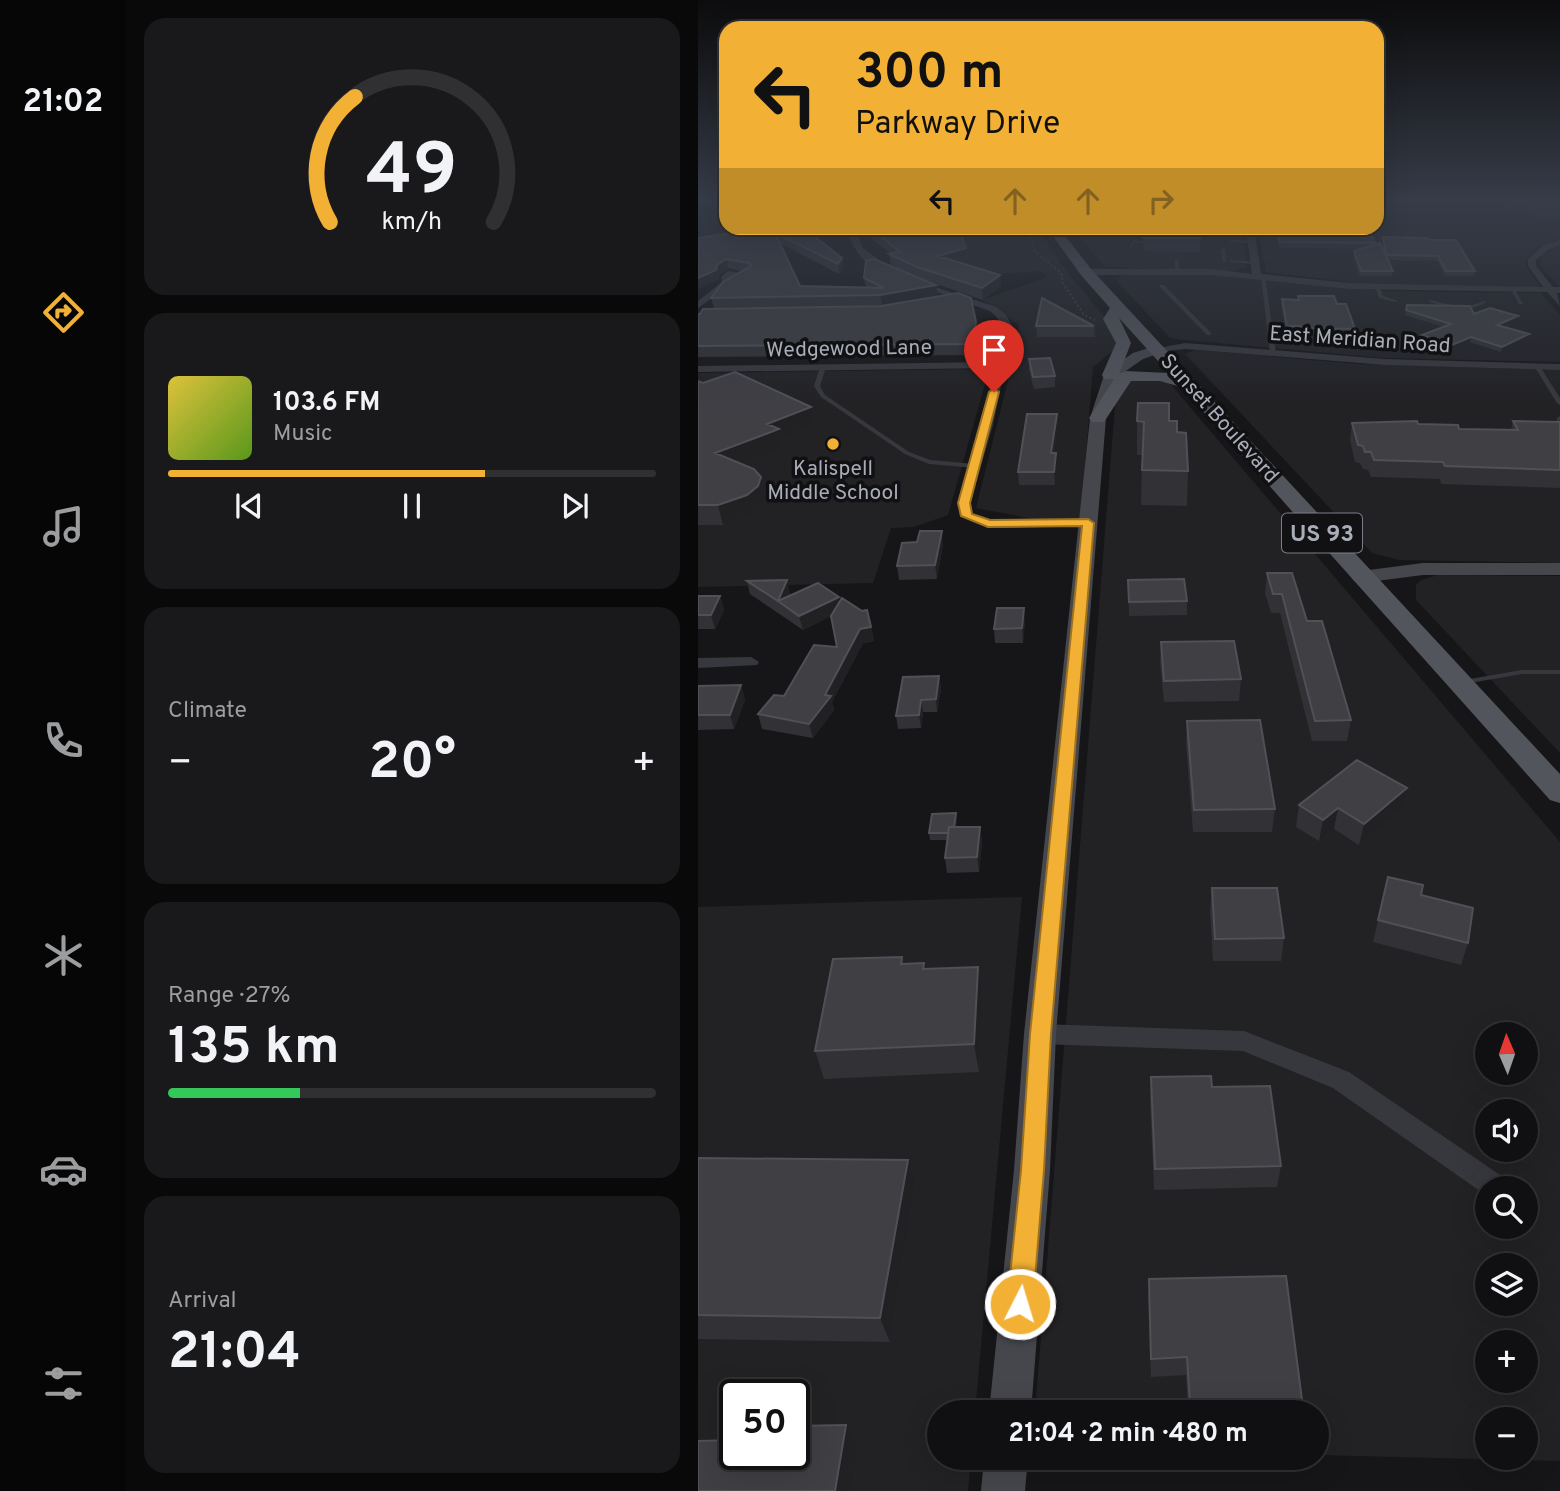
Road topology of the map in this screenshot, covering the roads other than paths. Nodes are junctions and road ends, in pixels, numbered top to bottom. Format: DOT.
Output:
graph roads {
  1 [pos="882,268"];
  2 [pos="1083,268"];
  3 [pos="1177,268"];
  4 [pos="1258,268"];
  5 [pos="1534,268"];
  6 [pos="1177,271"];
  7 [pos="1086,272"];
  8 [pos="1260,275"];
  9 [pos="727,283"];
  10 [pos="1162,286"];
  11 [pos="1377,287"];
  12 [pos="1512,289"];
  13 [pos="1555,290"];
  14 [pos="960,297"];
  15 [pos="1396,301"];
  16 [pos="1431,301"];
  17 [pos="937,302"];
  18 [pos="1484,302"];
  19 [pos="1521,303"];
  20 [pos="1560,303"];
  21 [pos="698,305"];
  22 [pos="1119,306"];
  23 [pos="1209,334"];
  24 [pos="1158,349"];
  25 [pos="1273,353"];
  26 [pos="1001,365"];
  27 [pos="1537,366"];
  28 [pos="823,367"];
  29 [pos="1560,367"];
  30 [pos="698,369"];
  31 [pos="1110,375"];
  32 [pos="1190,384"];
  33 [pos="1560,403"];
  34 [pos="1098,418"];
  35 [pos="975,466"];
  36 [pos="1088,523"];
  37 [pos="1560,569"];
  38 [pos="1361,578"];
  39 [pos="751,662"];
  40 [pos="698,663"];
  41 [pos="1560,672"];
  42 [pos="1458,682"];
  43 [pos="1560,793"];
  44 [pos="1040,1034"];
  45 [pos="1480,1176"];
  46 [pos="1011,1400"];
  47 [pos="1005,1470"];
  48 [pos="1003,1491"];
  49 [pos="1015,1491"];
  1 -- 14 [label="street"];
  2 -- 7 [label="main road, Sunset Boulevard / US 93"];
  3 -- 6 [label="lane"];
  4 -- 8 [label="street"];
  5 -- 13 [label="street"];
  6 -- 7 [label="street"];
  6 -- 8 [label="street"];
  7 -- 22 [label="main road, Sunset Boulevard / US 93"];
  8 -- 11 [label="street"];
  8 -- 25 [label="lane"];
  9 -- 21 [label="street"];
  10 -- 23 [label="lane"];
  11 -- 12 [label="street"];
  11 -- 15 [label="lane"];
  12 -- 13 [label="street"];
  12 -- 19 [label="lane"];
  13 -- 20 [label="street"];
  14 -- 17 [label="street"];
  14 -- 26 [label="street"];
  16 -- 18 [label="lane"];
  22 -- 24 [label="main road, Sunset Boulevard / US 93"];
  22 -- 31 [label="main road"];
  24 -- 25 [label="street, East Meridian Road"];
  24 -- 31 [label="main road"];
  24 -- 32 [label="main road, Sunset Boulevard / US 93"];
  25 -- 27 [label="street, East Meridian Road"];
  26 -- 28 [label="street, Wedgewood Lane"];
  26 -- 35 [label="street"];
  27 -- 29 [label="street, East Meridian Road"];
  27 -- 33 [label="lane"];
  28 -- 30 [label="street, Wedgewood Lane"];
  28 -- 35 [label="lane"];
  31 -- 34 [label="main road"];
  32 -- 34 [label="main road"];
  32 -- 38 [label="main road, Sunset Boulevard / US 93"];
  34 -- 36 [label="main road"];
  35 -- 36 [label="street"];
  36 -- 44 [label="main road"];
  37 -- 38 [label="main road"];
  38 -- 42 [label="main road, Sunset Boulevard / US 93"];
  39 -- 40 [label="street"];
  41 -- 42 [label="lane"];
  42 -- 43 [label="main road, Sunset Boulevard / US 93"];
  44 -- 45 [label="street"];
  44 -- 46 [label="main road"];
  47 -- 48 [label="main road"];
  48 -- 49 [label="lane"];
}
